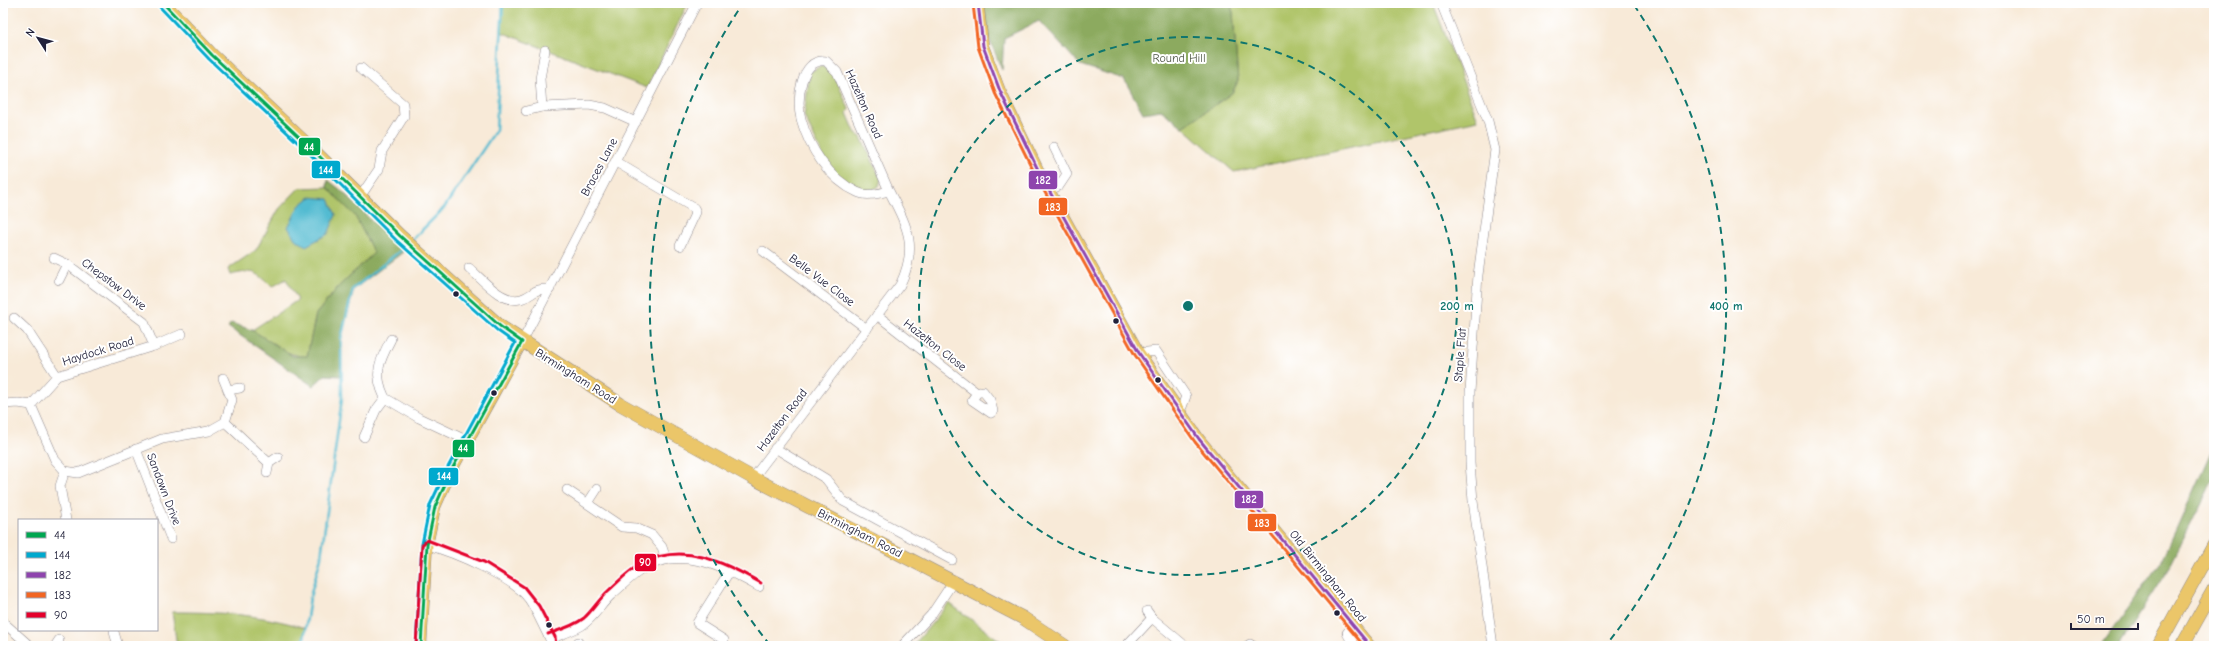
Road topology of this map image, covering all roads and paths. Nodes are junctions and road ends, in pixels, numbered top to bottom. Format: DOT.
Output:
graph roads {
  1 [pos="163,3"];
  2 [pos="696,3"];
  3 [pos="978,3"];
  4 [pos="1441,3"];
  5 [pos="545,50"];
  6 [pos="361,68"];
  7 [pos="542,107"];
  8 [pos="526,111"];
  9 [pos="636,122"];
  10 [pos="1054,147"];
  11 [pos="616,162"];
  12 [pos="1050,190"];
  13 [pos="889,191"];
  14 [pos="360,197"];
  15 [pos="680,246"];
  16 [pos="763,251"];
  17 [pos="54,258"];
  18 [pos="67,264"];
  19 [pos="469,268"];
  20 [pos="59,280"];
  21 [pos="550,290"];
  22 [pos="878,315"];
  23 [pos="14,318"];
  24 [pos="32,322"];
  25 [pos="867,329"];
  26 [pos="27,330"];
  27 [pos="182,334"];
  28 [pos="391,339"];
  29 [pos="522,342"];
  30 [pos="154,346"];
  31 [pos="58,376"];
  32 [pos="223,378"];
  33 [pos="240,388"];
  34 [pos="228,390"];
  35 [pos="978,394"];
  36 [pos="385,398"];
  37 [pos="3,404"];
  38 [pos="31,405"];
  39 [pos="225,422"];
  40 [pos="364,437"];
  41 [pos="468,441"];
  42 [pos="775,448"];
  43 [pos="136,449"];
  44 [pos="278,457"];
  45 [pos="269,463"];
  46 [pos="65,470"];
  47 [pos="267,473"];
  48 [pos="752,478"];
  49 [pos="597,489"];
  50 [pos="567,490"];
  51 [pos="588,503"];
  52 [pos="66,519"];
  53 [pos="171,539"];
  54 [pos="427,545"];
  55 [pos="2214,546"];
  56 [pos="666,559"];
  57 [pos="952,560"];
  58 [pos="729,572"];
  59 [pos="954,582"];
  60 [pos="759,587"];
  61 [pos="2214,589"];
  62 [pos="3,622"];
  63 [pos="1352,627"];
  64 [pos="114,632"];
  65 [pos="724,640"];
  66 [pos="551,643"];
  67 [pos="1183,644"];
  68 [pos="2159,645"];
  69 [pos="30,646"];
  70 [pos="118,646"];
  71 [pos="421,646"];
  72 [pos="902,646"];
  73 [pos="1065,646"];
  74 [pos="1126,646"];
  75 [pos="1247,646"];
  76 [pos="1254,646"];
  77 [pos="1354,646"];
  78 [pos="1370,646"];
  79 [pos="1493,646"];
  80 [pos="2182,646"];
  1 -- 14 [label="highway, Birmingham Road"];
  2 -- 9 [label="street, Braces Lane"];
  3 -- 12 [label="main road, Old Birmingham Road"];
  4 -- 79 [label="street, Staple Flat"];
  5 -- 7 [label="street"];
  6 -- 14 [label="street"];
  7 -- 8 [label="street"];
  7 -- 9 [label="street"];
  9 -- 11 [label="street, Braces Lane"];
  10 -- 12 [label="street"];
  11 -- 15 [label="street"];
  11 -- 21 [label="street, Braces Lane"];
  12 -- 63 [label="main road, Old Birmingham Road"];
  13 -- 13 [label="street, Hazelton Road"];
  13 -- 22 [label="street, Hazelton Road"];
  14 -- 29 [label="highway, Birmingham Road"];
  16 -- 25 [label="street, Belle Vue Close"];
  17 -- 18 [label="street, Chepstow Drive"];
  18 -- 20 [label="street, Chepstow Drive"];
  18 -- 30 [label="street, Chepstow Drive"];
  19 -- 21 [label="street"];
  21 -- 29 [label="street, Braces Lane"];
  22 -- 25 [label="street, Hazelton Road"];
  22 -- 35 [label="street, Hazelton Close"];
  23 -- 26 [label="street"];
  24 -- 26 [label="street"];
  25 -- 42 [label="street, Hazelton Road"];
  26 -- 31 [label="street"];
  27 -- 30 [label="street, Haydock Road"];
  28 -- 36 [label="street"];
  29 -- 41 [label="main road"];
  29 -- 48 [label="highway, Birmingham Road"];
  30 -- 31 [label="street, Haydock Road"];
  31 -- 38 [label="street, Haydock Road"];
  32 -- 34 [label="street"];
  33 -- 34 [label="street"];
  34 -- 39 [label="street"];
  36 -- 40 [label="street"];
  36 -- 41 [label="street"];
  37 -- 38 [label="street"];
  38 -- 46 [label="street"];
  39 -- 43 [label="street"];
  39 -- 45 [label="street"];
  41 -- 54 [label="main road"];
  42 -- 48 [label="street, Hazelton Road"];
  42 -- 57 [label="street"];
  43 -- 46 [label="street"];
  43 -- 53 [label="street, Sandown Drive"];
  44 -- 45 [label="street"];
  45 -- 47 [label="street"];
  46 -- 52 [label="street"];
  48 -- 59 [label="highway, Birmingham Road"];
  49 -- 51 [label="street"];
  50 -- 51 [label="street"];
  51 -- 56 [label="street"];
  54 -- 66 [label="street"];
  54 -- 71 [label="main road"];
  55 -- 68 [label="highway"];
  56 -- 58 [label="street"];
  56 -- 66 [label="street"];
  58 -- 60 [label="street"];
  58 -- 65 [label="street"];
  59 -- 72 [label="street"];
  59 -- 73 [label="highway, Birmingham Road"];
  61 -- 80 [label="highway"];
  62 -- 69 [label="street"];
  63 -- 77 [label="street"];
  63 -- 78 [label="main road, Old Birmingham Road"];
  64 -- 70 [label="street"];
  67 -- 74 [label="street"];
  75 -- 76 [label="street"];
}
